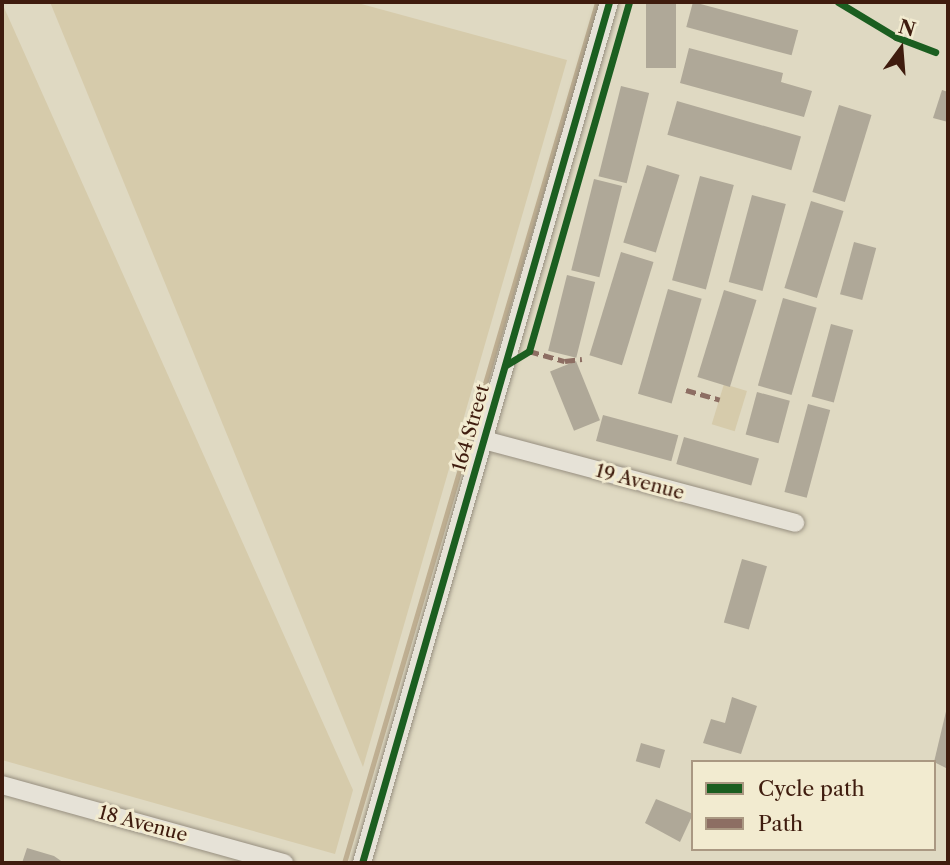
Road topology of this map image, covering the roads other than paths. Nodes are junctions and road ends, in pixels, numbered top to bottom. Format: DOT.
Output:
graph roads {
  1 [pos="609,2"];
  2 [pos="484,440"];
  3 [pos="795,523"];
  4 [pos="2,785"];
  5 [pos="284,863"];
  6 [pos="362,863"];
  1 -- 2 [label="street, 164 Street"];
  2 -- 3 [label="street, 19 Avenue"];
  2 -- 6 [label="street, 164 Street"];
  4 -- 5 [label="street, 18 Avenue"];
}
